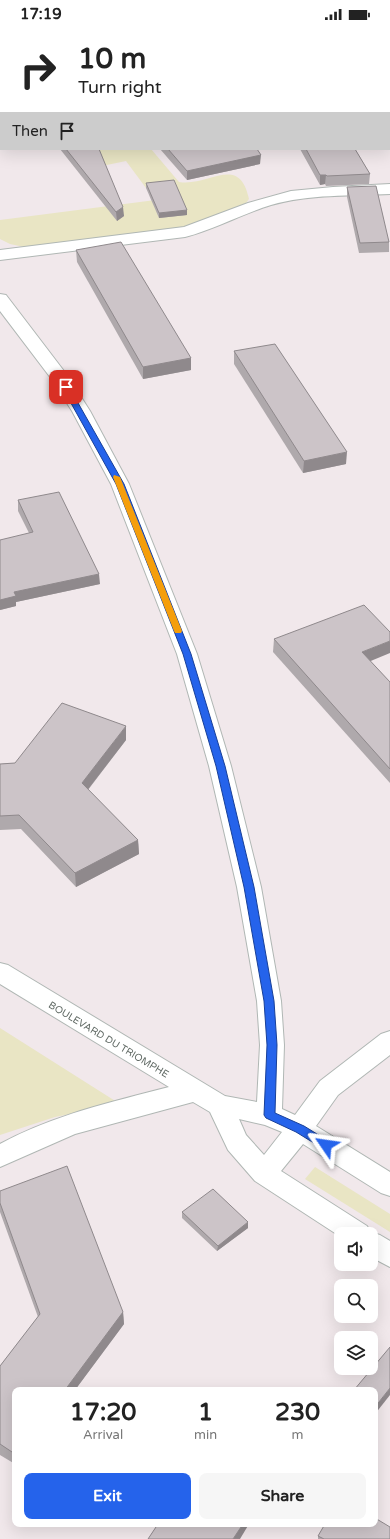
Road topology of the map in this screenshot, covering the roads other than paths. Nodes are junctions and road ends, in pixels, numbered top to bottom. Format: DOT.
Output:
graph roads {
  1 [pos="390,189"];
  2 [pos="0,255"];
  3 [pos="0,299"];
  4 [pos="0,972"];
  5 [pos="390,1041"];
  6 [pos="194,1091"];
  7 [pos="219,1105"];
  8 [pos="269,1115"];
  9 [pos="300,1129"];
  10 [pos="0,1156"];
  11 [pos="264,1173"];
  12 [pos="390,1185"];
  13 [pos="347,1227"];
  14 [pos="378,1247"];
  15 [pos="390,1255"];
  1 -- 2 [label="street"];
  3 -- 8 [label="street"];
  4 -- 6 [label="street, BOULEVARD DU TRIOMPHE"];
  5 -- 9 [label="street"];
  6 -- 7 [label="street, BOULEVARD DU TRIOMPHE"];
  6 -- 10 [label="street"];
  7 -- 8 [label="street, BOULEVARD DU TRIOMPHE"];
  7 -- 11 [label="street"];
  8 -- 9 [label="street, BOULEVARD DU TRIOMPHE"];
  9 -- 11 [label="street"];
  9 -- 12 [label="street, BOULEVARD DU TRIOMPHE"];
  11 -- 13 [label="street"];
  14 -- 15 [label="street"];
}
